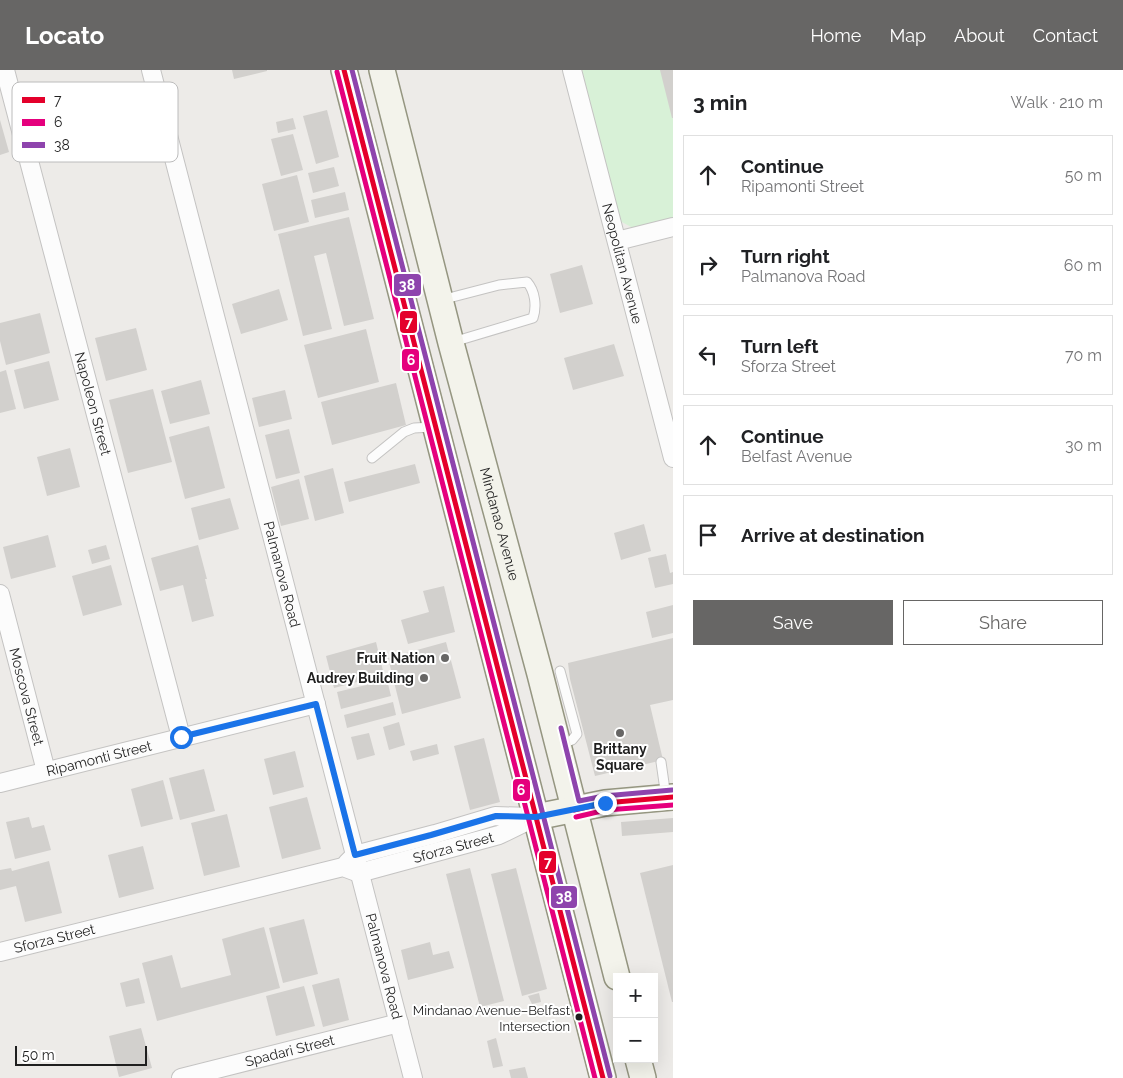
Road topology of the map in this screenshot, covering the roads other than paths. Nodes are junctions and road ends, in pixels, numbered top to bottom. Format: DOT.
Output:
graph roads {
  1 [pos="5,70"];
  2 [pos="344,70"];
  3 [pos="382,70"];
  4 [pos="572,70"];
  5 [pos="12,97"];
  6 [pos="29,162"];
  7 [pos="175,162"];
  8 [pos="673,227"];
  9 [pos="617,241"];
  10 [pos="440,301"];
  11 [pos="451,343"];
  12 [pos="666,403"];
  13 [pos="436,427"];
  14 [pos="372,458"];
  15 [pos="673,458"];
  16 [pos="0,594"];
  17 [pos="316,704"];
  18 [pos="181,737"];
  19 [pos="661,762"];
  20 [pos="46,771"];
  21 [pos="0,783"];
  22 [pos="670,797"];
  23 [pos="574,810"];
  24 [pos="536,817"];
  25 [pos="352,865"];
  26 [pos="0,952"];
  27 [pos="616,973"];
  28 [pos="398,1023"];
  29 [pos="639,1063"];
  30 [pos="181,1078"];
  31 [pos="413,1078"];
  32 [pos="603,1078"];
  33 [pos="643,1078"];
  1 -- 5 [label="street, Napoleon Street"];
  2 -- 13 [label="main road"];
  3 -- 10 [label="main road, Mindanao Avenue"];
  4 -- 9 [label="street, Neopolitan Avenue"];
  6 -- 18 [label="street, Napoleon Street"];
  7 -- 17 [label="street, Palmanova Road"];
  8 -- 9 [label="street"];
  9 -- 12 [label="street, Neopolitan Avenue"];
  10 -- 11 [label="main road, Mindanao Avenue"];
  10 -- 11 [label="lane"];
  11 -- 23 [label="main road, Mindanao Avenue"];
  12 -- 15 [label="street, Neopolitan Avenue"];
  13 -- 14 [label="lane"];
  13 -- 24 [label="main road"];
  16 -- 20 [label="street, Moscova Street"];
  17 -- 18 [label="street, Ripamonti Street"];
  17 -- 25 [label="street, Palmanova Road"];
  18 -- 20 [label="street, Ripamonti Street"];
  19 -- 22 [label="lane"];
  20 -- 21 [label="street, Ripamonti Street"];
  22 -- 23 [label="main road"];
  23 -- 24 [label="main road"];
  23 -- 27 [label="main road, Mindanao Avenue"];
  24 -- 25 [label="street, Sforza Street"];
  24 -- 32 [label="main road"];
  25 -- 26 [label="street, Sforza Street"];
  25 -- 28 [label="street, Palmanova Road"];
  28 -- 30 [label="street, Spadari Street"];
  28 -- 31 [label="street, Palmanova Road"];
  29 -- 33 [label="main road"];
}
